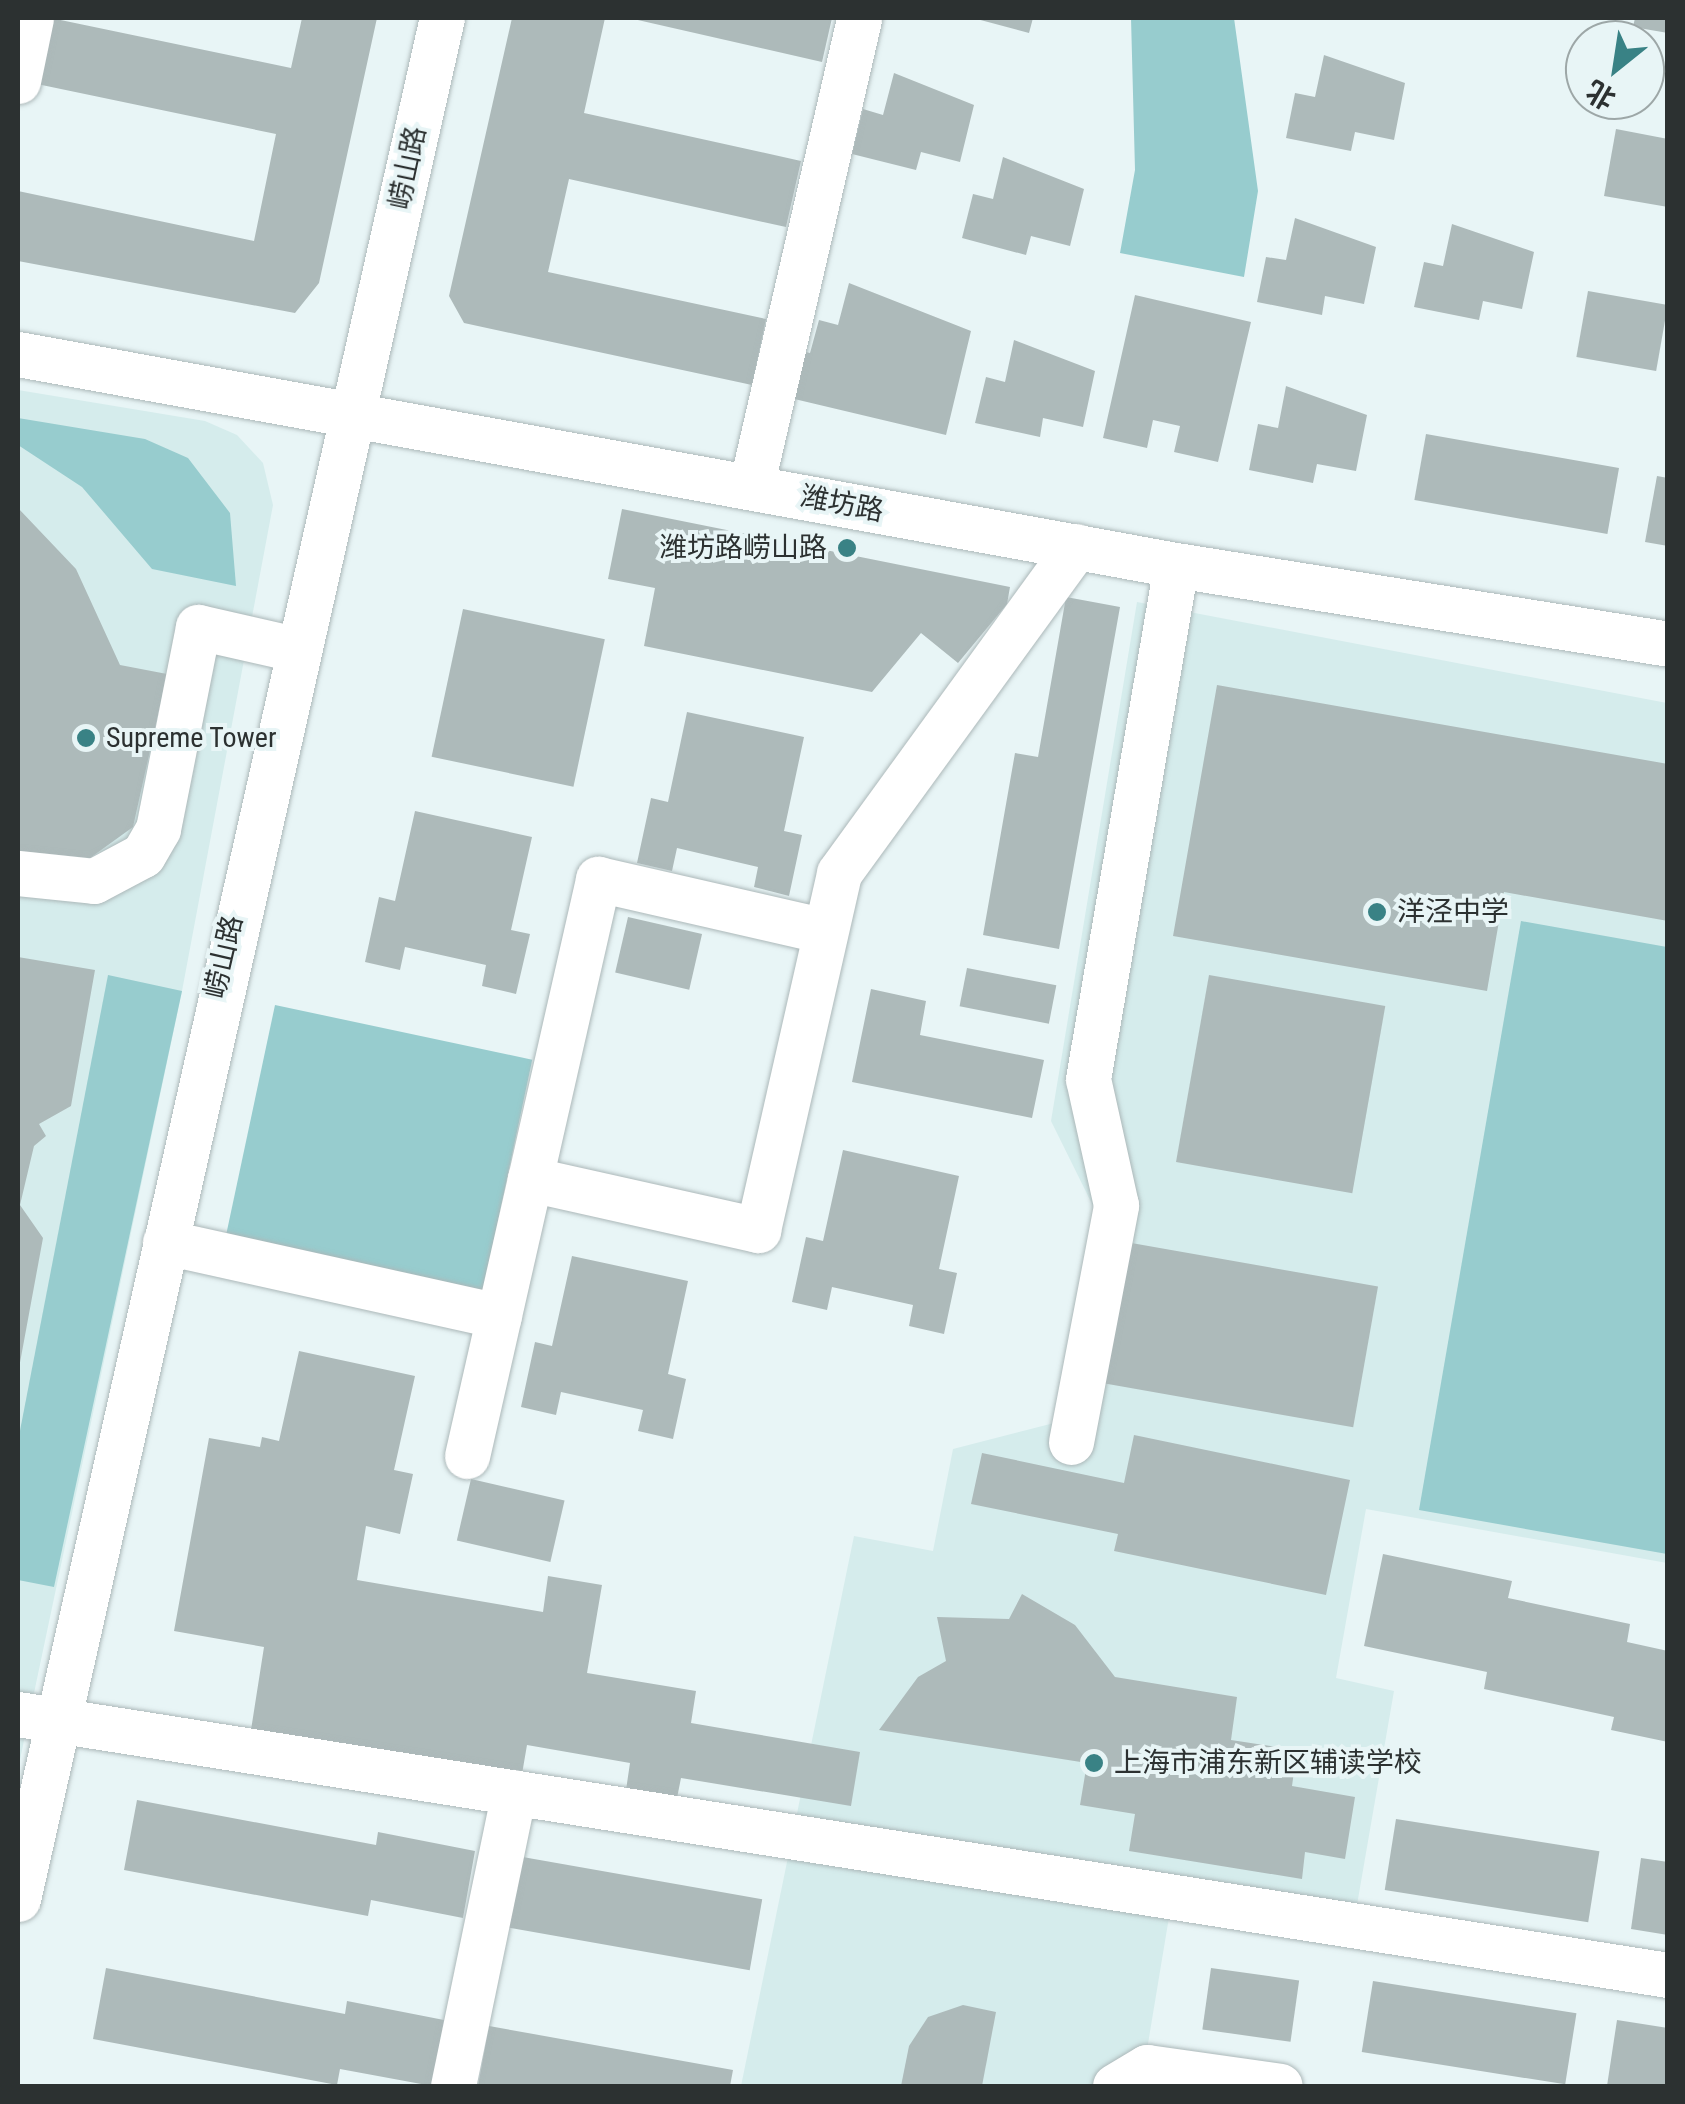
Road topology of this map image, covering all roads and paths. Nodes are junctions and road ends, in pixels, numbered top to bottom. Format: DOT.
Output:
graph roads {
  1 [pos="31,18"];
  2 [pos="442,18"];
  3 [pos="860,18"];
  4 [pos="18,81"];
  5 [pos="18,354"];
  6 [pos="355,410"];
  7 [pos="750,487"];
  8 [pos="1077,546"];
  9 [pos="1176,565"];
  10 [pos="1668,644"];
  11 [pos="296,649"];
  12 [pos="18,873"];
  13 [pos="824,931"];
  14 [pos="530,1179"];
  15 [pos="165,1242"];
  16 [pos="499,1316"];
  17 [pos="1070,1442"];
  18 [pos="467,1456"];
  19 [pos="38,1718"];
  20 [pos="514,1792"];
  21 [pos="18,1899"];
  22 [pos="1668,1975"];
  23 [pos="452,2086"];
  24 [pos="1116,2086"];
  25 [pos="1280,2086"];
  1 -- 4 [label="street"];
  2 -- 6 [label="street, 崂山路"];
  3 -- 7 [label="street"];
  5 -- 6 [label="street, 潍坊路"];
  6 -- 7 [label="street, 潍坊路"];
  6 -- 11 [label="street, 崂山路"];
  7 -- 8 [label="street, 潍坊路"];
  8 -- 9 [label="street, 潍坊路"];
  8 -- 13 [label="street"];
  9 -- 10 [label="street, 潍坊路"];
  9 -- 17 [label="street"];
  11 -- 12 [label="street"];
  11 -- 15 [label="street, 崂山路"];
  13 -- 14 [label="street"];
  13 -- 14 [label="street"];
  14 -- 16 [label="street"];
  15 -- 16 [label="street"];
  15 -- 19 [label="street, 崂山路"];
  16 -- 18 [label="street"];
  19 -- 20 [label="street"];
  19 -- 21 [label="street, 崂山路"];
  20 -- 22 [label="street"];
  20 -- 23 [label="street"];
  24 -- 25 [label="street"];
}
